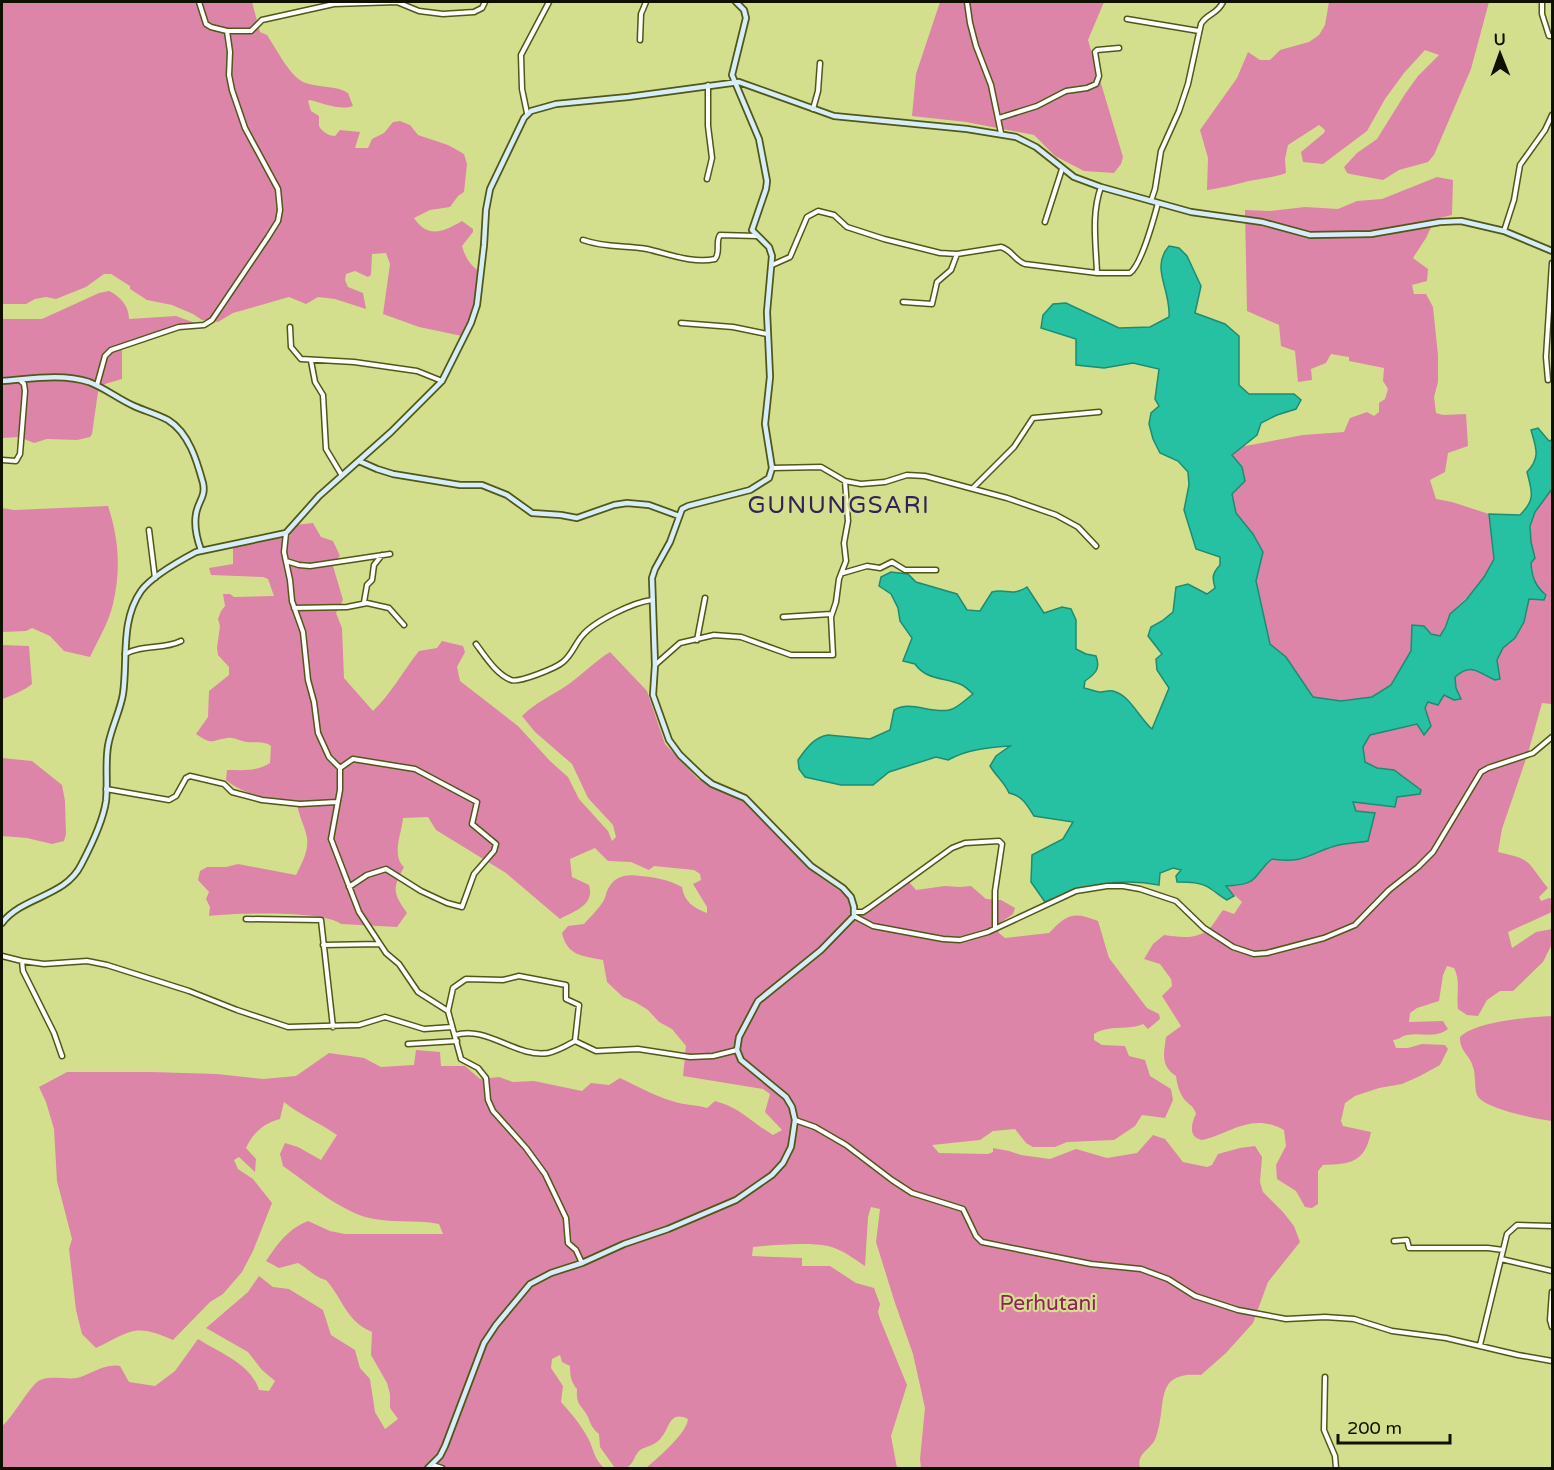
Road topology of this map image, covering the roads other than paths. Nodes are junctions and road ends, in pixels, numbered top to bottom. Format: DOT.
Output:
graph roads {
  1 [pos="200,2"];
  2 [pos="386,2"];
  3 [pos="397,2"];
  4 [pos="485,2"];
  5 [pos="549,2"];
  6 [pos="646,2"];
  7 [pos="735,2"];
  8 [pos="967,2"];
  9 [pos="1222,2"];
  10 [pos="1542,2"];
  11 [pos="1127,20"];
  12 [pos="228,31"];
  13 [pos="1199,31"];
  14 [pos="1551,36"];
  15 [pos="640,40"];
  16 [pos="1552,42"];
  17 [pos="1119,48"];
  18 [pos="820,63"];
  19 [pos="735,81"];
  20 [pos="708,85"];
  21 [pos="751,86"];
  22 [pos="742,98"];
  23 [pos="813,109"];
  24 [pos="527,113"];
  25 [pos="1552,115"];
  26 [pos="999,118"];
  27 [pos="1001,133"];
  28 [pos="1062,169"];
  29 [pos="707,179"];
  30 [pos="1101,187"];
  31 [pos="1151,201"];
  32 [pos="1158,203"];
  33 [pos="1045,222"];
  34 [pos="1504,231"];
  35 [pos="757,236"];
  36 [pos="583,240"];
  37 [pos="1552,251"];
  38 [pos="957,254"];
  39 [pos="1552,263"];
  40 [pos="772,265"];
  41 [pos="1097,273"];
  42 [pos="903,302"];
  43 [pos="681,323"];
  44 [pos="290,327"];
  45 [pos="767,334"];
  46 [pos="312,361"];
  47 [pos="20,380"];
  48 [pos="1548,380"];
  49 [pos="2,381"];
  50 [pos="442,381"];
  51 [pos="97,386"];
  52 [pos="1099,412"];
  53 [pos="2,460"];
  54 [pos="359,461"];
  55 [pos="772,468"];
  56 [pos="341,474"];
  57 [pos="845,481"];
  58 [pos="973,488"];
  59 [pos="679,516"];
  60 [pos="149,530"];
  61 [pos="283,535"];
  62 [pos="1096,546"];
  63 [pos="201,550"];
  64 [pos="390,554"];
  65 [pos="382,555"];
  66 [pos="286,561"];
  67 [pos="936,570"];
  68 [pos="842,573"];
  69 [pos="155,579"];
  70 [pos="705,598"];
  71 [pos="652,600"];
  72 [pos="364,602"];
  73 [pos="294,608"];
  74 [pos="831,614"];
  75 [pos="783,618"];
  76 [pos="404,625"];
  77 [pos="697,640"];
  78 [pos="181,641"];
  79 [pos="476,644"];
  80 [pos="125,654"];
  81 [pos="656,665"];
  82 [pos="1552,737"];
  83 [pos="1550,744"];
  84 [pos="340,768"];
  85 [pos="106,789"];
  86 [pos="337,802"];
  87 [pos="349,887"];
  88 [pos="854,914"];
  89 [pos="246,919"];
  90 [pos="2,922"];
  91 [pos="995,928"];
  92 [pos="380,944"];
  93 [pos="323,945"];
  94 [pos="2,956"];
  95 [pos="22,961"];
  96 [pos="448,1011"];
  97 [pos="333,1027"];
  98 [pos="452,1027"];
  99 [pos="455,1035"];
  100 [pos="457,1041"];
  101 [pos="575,1041"];
  102 [pos="408,1044"];
  103 [pos="737,1050"];
  104 [pos="62,1056"];
  105 [pos="795,1120"];
  106 [pos="1552,1226"];
  107 [pos="1394,1241"];
  108 [pos="1503,1250"];
  109 [pos="1501,1258"];
  110 [pos="582,1263"];
  111 [pos="1552,1270"];
  112 [pos="1552,1292"];
  113 [pos="1552,1327"];
  114 [pos="1480,1345"];
  115 [pos="1552,1361"];
  116 [pos="1325,1377"];
  117 [pos="430,1467"];
  118 [pos="442,1468"];
  119 [pos="1336,1468"];
  1 -- 12 [label="street"];
  2 -- 3 [label="street"];
  2 -- 12 [label="street"];
  3 -- 4 [label="street"];
  5 -- 24 [label="street"];
  6 -- 15 [label="street"];
  7 -- 19 [label="street"];
  8 -- 26 [label="street"];
  9 -- 13 [label="street"];
  10 -- 14 [label="street"];
  11 -- 13 [label="street"];
  12 -- 51 [label="street"];
  13 -- 31 [label="street"];
  14 -- 16 [label="street"];
  17 -- 26 [label="street"];
  18 -- 23 [label="street"];
  19 -- 20 [label="street"];
  19 -- 21 [label="street"];
  19 -- 22 [label="street"];
  20 -- 24 [label="street"];
  20 -- 29 [label="street"];
  21 -- 22 [label="street"];
  21 -- 23 [label="street"];
  22 -- 35 [label="street"];
  23 -- 27 [label="street"];
  24 -- 50 [label="street"];
  25 -- 34 [label="street"];
  26 -- 27 [label="street"];
  27 -- 28 [label="street"];
  28 -- 30 [label="street"];
  28 -- 33 [label="street"];
  30 -- 31 [label="street"];
  30 -- 41 [label="street"];
  31 -- 32 [label="street"];
  32 -- 34 [label="street"];
  32 -- 41 [label="street"];
  34 -- 37 [label="street"];
  35 -- 36 [label="street"];
  35 -- 40 [label="street"];
  38 -- 40 [label="street"];
  38 -- 41 [label="street"];
  38 -- 42 [label="street"];
  39 -- 48 [label="street"];
  40 -- 45 [label="street"];
  43 -- 45 [label="street"];
  44 -- 46 [label="street"];
  45 -- 55 [label="street"];
  46 -- 50 [label="street"];
  46 -- 56 [label="street"];
  47 -- 49 [label="street"];
  47 -- 51 [label="street"];
  47 -- 53 [label="street"];
  50 -- 54 [label="street"];
  51 -- 63 [label="street"];
  52 -- 58 [label="street"];
  54 -- 56 [label="street"];
  54 -- 59 [label="street"];
  55 -- 57 [label="street"];
  55 -- 59 [label="street"];
  56 -- 61 [label="street"];
  57 -- 58 [label="street"];
  57 -- 68 [label="street"];
  58 -- 62 [label="street"];
  59 -- 71 [label="street"];
  60 -- 69 [label="street"];
  61 -- 63 [label="street"];
  61 -- 66 [label="street"];
  63 -- 69 [label="street"];
  64 -- 65 [label="street"];
  65 -- 66 [label="street"];
  65 -- 72 [label="street"];
  66 -- 73 [label="street"];
  67 -- 68 [label="street"];
  68 -- 74 [label="street"];
  69 -- 80 [label="street"];
  70 -- 77 [label="street"];
  71 -- 79 [label="street"];
  71 -- 81 [label="street"];
  72 -- 73 [label="street"];
  72 -- 76 [label="street"];
  73 -- 84 [label="street"];
  74 -- 75 [label="street"];
  74 -- 77 [label="street"];
  77 -- 81 [label="street"];
  78 -- 80 [label="street"];
  80 -- 85 [label="street"];
  81 -- 88 [label="street"];
  82 -- 83 [label="street"];
  83 -- 91 [label="street"];
  84 -- 86 [label="street"];
  84 -- 87 [label="street"];
  85 -- 86 [label="street"];
  85 -- 90 [label="street"];
  86 -- 87 [label="street"];
  87 -- 92 [label="street"];
  88 -- 91 [label="street"];
  88 -- 91 [label="street"];
  88 -- 103 [label="street"];
  89 -- 93 [label="street"];
  92 -- 93 [label="street"];
  92 -- 96 [label="street"];
  93 -- 97 [label="street"];
  94 -- 95 [label="street"];
  95 -- 97 [label="street"];
  95 -- 104 [label="street"];
  96 -- 98 [label="street"];
  96 -- 101 [label="street"];
  97 -- 98 [label="street"];
  98 -- 99 [label="street"];
  99 -- 100 [label="street"];
  99 -- 101 [label="street"];
  100 -- 102 [label="street"];
  100 -- 110 [label="street"];
  101 -- 103 [label="street"];
  103 -- 105 [label="street"];
  105 -- 110 [label="street"];
  105 -- 114 [label="street"];
  106 -- 108 [label="street"];
  107 -- 108 [label="street"];
  108 -- 109 [label="street"];
  109 -- 111 [label="street"];
  109 -- 114 [label="street"];
  110 -- 117 [label="street"];
  112 -- 113 [label="street"];
  114 -- 115 [label="street"];
  116 -- 119 [label="street"];
  117 -- 118 [label="street"];
}
